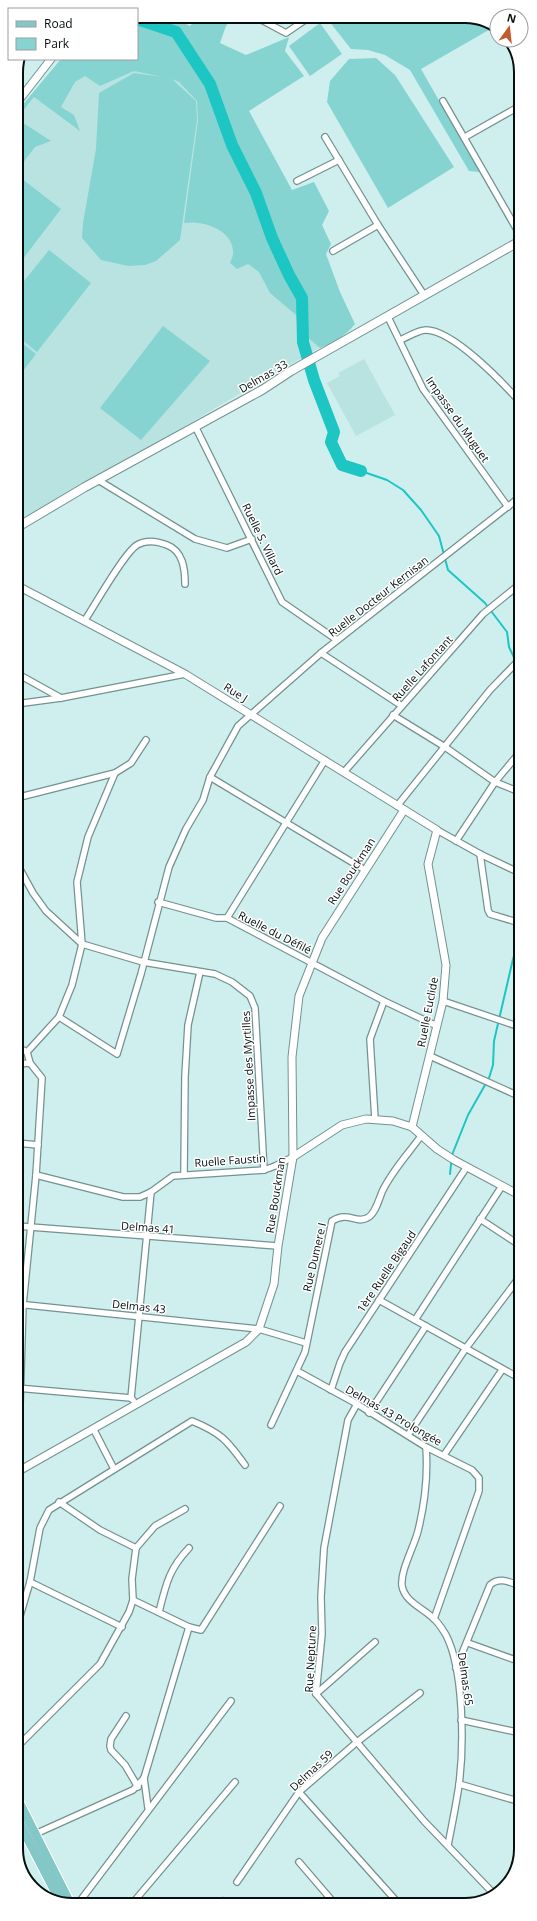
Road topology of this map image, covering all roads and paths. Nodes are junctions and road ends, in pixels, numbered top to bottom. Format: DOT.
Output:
graph roads {
  1 [pos="268,23"];
  2 [pos="300,23"];
  3 [pos="50,60"];
  4 [pos="23,95"];
  5 [pos="444,101"];
  6 [pos="514,109"];
  7 [pos="325,137"];
  8 [pos="465,138"];
  9 [pos="340,160"];
  10 [pos="297,181"];
  11 [pos="514,224"];
  12 [pos="378,225"];
  13 [pos="514,244"];
  14 [pos="332,252"];
  15 [pos="424,295"];
  16 [pos="388,317"];
  17 [pos="400,340"];
  18 [pos="514,395"];
  19 [pos="195,426"];
  20 [pos="98,480"];
  21 [pos="514,502"];
  22 [pos="508,507"];
  23 [pos="23,524"];
  24 [pos="252,539"];
  25 [pos="185,584"];
  26 [pos="514,588"];
  27 [pos="23,589"];
  28 [pos="85,620"];
  29 [pos="337,640"];
  30 [pos="321,653"];
  31 [pos="514,665"];
  32 [pos="186,674"];
  33 [pos="23,677"];
  34 [pos="61,698"];
  35 [pos="23,703"];
  36 [pos="402,706"];
  37 [pos="250,714"];
  38 [pos="393,715"];
  39 [pos="146,740"];
  40 [pos="445,747"];
  41 [pos="514,759"];
  42 [pos="325,760"];
  43 [pos="344,772"];
  44 [pos="115,773"];
  45 [pos="210,777"];
  46 [pos="495,782"];
  47 [pos="514,790"];
  48 [pos="23,796"];
  49 [pos="397,806"];
  50 [pos="404,810"];
  51 [pos="288,823"];
  52 [pos="437,830"];
  53 [pos="456,841"];
  54 [pos="480,854"];
  55 [pos="364,870"];
  56 [pos="514,870"];
  57 [pos="23,875"];
  58 [pos="158,902"];
  59 [pos="227,918"];
  60 [pos="514,921"];
  61 [pos="82,944"];
  62 [pos="143,962"];
  63 [pos="312,962"];
  64 [pos="200,972"];
  65 [pos="384,1001"];
  66 [pos="443,1001"];
  67 [pos="59,1018"];
  68 [pos="514,1025"];
  69 [pos="437,1026"];
  70 [pos="23,1050"];
  71 [pos="27,1052"];
  72 [pos="430,1056"];
  73 [pos="30,1063"];
  74 [pos="23,1064"];
  75 [pos="514,1094"];
  76 [pos="376,1119"];
  77 [pos="412,1127"];
  78 [pos="421,1136"];
  79 [pos="23,1144"];
  80 [pos="38,1145"];
  81 [pos="293,1157"];
  82 [pos="466,1168"];
  83 [pos="264,1170"];
  84 [pos="184,1174"];
  85 [pos="36,1175"];
  86 [pos="502,1186"];
  87 [pos="152,1192"];
  88 [pos="514,1192"];
  89 [pos="480,1219"];
  90 [pos="23,1227"];
  91 [pos="31,1228"];
  92 [pos="146,1236"];
  93 [pos="514,1241"];
  94 [pos="278,1246"];
  95 [pos="514,1284"];
  96 [pos="379,1300"];
  97 [pos="23,1305"];
  98 [pos="138,1315"];
  99 [pos="415,1320"];
  100 [pos="426,1326"];
  101 [pos="259,1329"];
  102 [pos="306,1343"];
  103 [pos="466,1348"];
  104 [pos="502,1370"];
  105 [pos="297,1371"];
  106 [pos="514,1376"];
  107 [pos="23,1388"];
  108 [pos="331,1390"];
  109 [pos="131,1398"];
  110 [pos="357,1404"];
  111 [pos="137,1405"];
  112 [pos="369,1413"];
  113 [pos="271,1425"];
  114 [pos="94,1430"];
  115 [pos="408,1435"];
  116 [pos="426,1447"];
  117 [pos="444,1455"];
  118 [pos="245,1465"];
  119 [pos="23,1468"];
  120 [pos="114,1469"];
  121 [pos="59,1502"];
  122 [pos="280,1506"];
  123 [pos="185,1509"];
  124 [pos="136,1548"];
  125 [pos="189,1548"];
  126 [pos="30,1582"];
  127 [pos="514,1584"];
  128 [pos="23,1599"];
  129 [pos="133,1600"];
  130 [pos="159,1612"];
  131 [pos="434,1619"];
  132 [pos="122,1627"];
  133 [pos="189,1627"];
  134 [pos="375,1642"];
  135 [pos="468,1643"];
  136 [pos="514,1659"];
  137 [pos="456,1668"];
  138 [pos="420,1693"];
  139 [pos="316,1694"];
  140 [pos="231,1701"];
  141 [pos="126,1716"];
  142 [pos="461,1720"];
  143 [pos="514,1731"];
  144 [pos="23,1741"];
  145 [pos="357,1742"];
  146 [pos="144,1778"];
  147 [pos="235,1782"];
  148 [pos="459,1784"];
  149 [pos="138,1787"];
  150 [pos="299,1792"];
  151 [pos="514,1800"];
  152 [pos="148,1808"];
  153 [pos="23,1814"];
  154 [pos="23,1826"];
  155 [pos="31,1836"];
  156 [pos="448,1845"];
  157 [pos="299,1862"];
  158 [pos="238,1882"];
  159 [pos="491,1891"];
  160 [pos="57,1895"];
  161 [pos="67,1898"];
  162 [pos="82,1898"];
  163 [pos="137,1898"];
  164 [pos="330,1898"];
  165 [pos="394,1898"];
  1 -- 2 [label="street"];
  3 -- 4 [label="street"];
  5 -- 8 [label="street"];
  6 -- 8 [label="street"];
  7 -- 9 [label="street"];
  8 -- 11 [label="street"];
  9 -- 10 [label="street"];
  9 -- 12 [label="street"];
  12 -- 14 [label="street"];
  12 -- 15 [label="street"];
  13 -- 15 [label="main road, Delmas 33"];
  15 -- 16 [label="main road, Delmas 33"];
  16 -- 17 [label="street, Impasse du Muguet"];
  16 -- 19 [label="main road, Delmas 33"];
  17 -- 18 [label="street"];
  17 -- 22 [label="street, Impasse du Muguet"];
  19 -- 20 [label="main road, Delmas 33"];
  19 -- 24 [label="street, Ruelle S. Villard"];
  20 -- 23 [label="main road, Delmas 33"];
  20 -- 24 [label="street"];
  21 -- 22 [label="street, Ruelle Docteur Kernisan"];
  22 -- 29 [label="street, Ruelle Docteur Kernisan"];
  24 -- 29 [label="street, Ruelle S. Villard"];
  25 -- 28 [label="street"];
  26 -- 36 [label="street, Ruelle Lafontant"];
  27 -- 28 [label="street, Rue J"];
  28 -- 32 [label="street, Rue J"];
  29 -- 30 [label="street, Ruelle Docteur Kernisan"];
  30 -- 36 [label="street"];
  30 -- 37 [label="street, Ruelle Docteur Kernisan"];
  31 -- 40 [label="street"];
  32 -- 34 [label="street"];
  32 -- 37 [label="street, Rue J"];
  33 -- 34 [label="street"];
  34 -- 35 [label="street"];
  36 -- 38 [label="street, Ruelle Lafontant"];
  37 -- 42 [label="street, Rue J"];
  37 -- 45 [label="street"];
  38 -- 40 [label="street"];
  38 -- 43 [label="street, Ruelle Lafontant"];
  39 -- 44 [label="street"];
  40 -- 46 [label="street"];
  40 -- 49 [label="street"];
  41 -- 46 [label="street"];
  42 -- 43 [label="street, Rue J"];
  42 -- 51 [label="street"];
  43 -- 49 [label="street, Rue J"];
  44 -- 48 [label="street"];
  44 -- 61 [label="street"];
  45 -- 51 [label="street"];
  45 -- 58 [label="street"];
  46 -- 47 [label="street"];
  46 -- 53 [label="street"];
  49 -- 50 [label="street, Rue J"];
  50 -- 52 [label="street, Rue J"];
  50 -- 55 [label="street, Rue Bouckman"];
  51 -- 55 [label="street"];
  51 -- 59 [label="street"];
  52 -- 53 [label="street"];
  52 -- 66 [label="street, Ruelle Euclide"];
  53 -- 54 [label="street"];
  54 -- 56 [label="street"];
  54 -- 60 [label="street"];
  55 -- 63 [label="street, Rue Bouckman"];
  57 -- 61 [label="street"];
  58 -- 59 [label="street, Ruelle du Défilé"];
  58 -- 62 [label="street"];
  59 -- 63 [label="street, Ruelle du Défilé"];
  61 -- 62 [label="street, Impasse des Myrtilles"];
  61 -- 67 [label="street"];
  62 -- 64 [label="street, Impasse des Myrtilles"];
  62 -- 67 [label="street"];
  63 -- 65 [label="street, Ruelle du Défilé"];
  63 -- 81 [label="street, Rue Bouckman"];
  64 -- 83 [label="street, Impasse des Myrtilles"];
  64 -- 84 [label="street"];
  65 -- 69 [label="street, Ruelle du Défilé"];
  65 -- 76 [label="street"];
  66 -- 68 [label="street"];
  66 -- 69 [label="street, Ruelle Euclide"];
  67 -- 71 [label="street"];
  69 -- 72 [label="street, Ruelle Euclide"];
  70 -- 71 [label="street"];
  71 -- 73 [label="street"];
  72 -- 75 [label="street"];
  72 -- 77 [label="street, Ruelle Euclide"];
  73 -- 74 [label="street"];
  73 -- 80 [label="street"];
  76 -- 77 [label="street, Ruelle Faustin"];
  76 -- 81 [label="street, Ruelle Faustin"];
  77 -- 78 [label="street, Ruelle Faustin"];
  78 -- 82 [label="street, Ruelle Faustin"];
  78 -- 102 [label="street, Rue Dumere I"];
  79 -- 80 [label="street"];
  80 -- 85 [label="street"];
  81 -- 83 [label="street, Ruelle Faustin"];
  81 -- 94 [label="street, Rue Bouckman"];
  82 -- 86 [label="street, Ruelle Faustin"];
  82 -- 96 [label="street, 1ère Ruelle Bigaud"];
  83 -- 84 [label="street, Ruelle Faustin"];
  84 -- 87 [label="street, Ruelle Faustin"];
  85 -- 87 [label="street, Ruelle Faustin"];
  85 -- 91 [label="street"];
  86 -- 88 [label="street, Ruelle Faustin"];
  86 -- 89 [label="street"];
  87 -- 92 [label="street"];
  89 -- 93 [label="street"];
  89 -- 99 [label="street"];
  90 -- 91 [label="street, Delmas 41"];
  91 -- 92 [label="street, Delmas 41"];
  91 -- 97 [label="street"];
  92 -- 94 [label="street, Delmas 41"];
  92 -- 98 [label="street"];
  94 -- 101 [label="street, Rue Bouckman"];
  95 -- 103 [label="street"];
  96 -- 99 [label="street"];
  96 -- 108 [label="street, 1ère Ruelle Bigaud"];
  97 -- 98 [label="street, Delmas 43"];
  98 -- 101 [label="street, Delmas 43"];
  98 -- 109 [label="street"];
  99 -- 100 [label="street"];
  100 -- 103 [label="street"];
  100 -- 112 [label="street"];
  101 -- 102 [label="street, Delmas 43"];
  101 -- 111 [label="street, Rue Bouckman"];
  102 -- 105 [label="street, Rue Dumere I"];
  103 -- 104 [label="street"];
  103 -- 115 [label="street"];
  104 -- 106 [label="street"];
  104 -- 117 [label="street"];
  105 -- 108 [label="street, Delmas 43 Prolongée"];
  105 -- 113 [label="street, Rue Dumere I"];
  107 -- 109 [label="street"];
  108 -- 110 [label="street, Delmas 43 Prolongée"];
  109 -- 111 [label="street"];
  110 -- 112 [label="street, Delmas 43 Prolongée"];
  110 -- 139 [label="street, Rue Neptune"];
  111 -- 114 [label="street, Rue Bouckman"];
  112 -- 115 [label="street, Delmas 43 Prolongée"];
  114 -- 119 [label="street, Rue Bouckman"];
  114 -- 120 [label="street"];
  115 -- 116 [label="street, Delmas 43 Prolongée"];
  116 -- 117 [label="street, Delmas 43 Prolongée"];
  116 -- 131 [label="street, Delmas 65"];
  117 -- 131 [label="street, Delmas 43 Prolongée"];
  118 -- 120 [label="street"];
  120 -- 121 [label="street"];
  121 -- 124 [label="street"];
  121 -- 126 [label="street"];
  122 -- 133 [label="street"];
  123 -- 124 [label="street"];
  124 -- 129 [label="street"];
  125 -- 130 [label="street"];
  126 -- 128 [label="street"];
  126 -- 132 [label="street"];
  127 -- 135 [label="street"];
  129 -- 130 [label="street"];
  129 -- 132 [label="street"];
  130 -- 133 [label="street"];
  131 -- 137 [label="street, Delmas 65"];
  132 -- 144 [label="street"];
  133 -- 146 [label="street"];
  134 -- 139 [label="street"];
  135 -- 136 [label="street"];
  135 -- 137 [label="street"];
  137 -- 142 [label="street, Delmas 65"];
  138 -- 145 [label="street, Delmas 59"];
  139 -- 145 [label="street, Rue Neptune"];
  140 -- 152 [label="street"];
  141 -- 149 [label="street"];
  142 -- 143 [label="street"];
  142 -- 148 [label="street, Delmas 65"];
  145 -- 150 [label="street, Delmas 59"];
  145 -- 156 [label="street, Rue Neptune"];
  146 -- 149 [label="street"];
  146 -- 152 [label="street"];
  147 -- 163 [label="street"];
  148 -- 151 [label="street"];
  148 -- 156 [label="street, Delmas 65"];
  149 -- 155 [label="street"];
  150 -- 158 [label="street, Delmas 59"];
  150 -- 165 [label="street"];
  152 -- 162 [label="street"];
  153 -- 155 [label="main road"];
  154 -- 155 [label="main road"];
  155 -- 160 [label="main road"];
  155 -- 161 [label="main road"];
  156 -- 159 [label="street"];
  157 -- 164 [label="street"];
}
